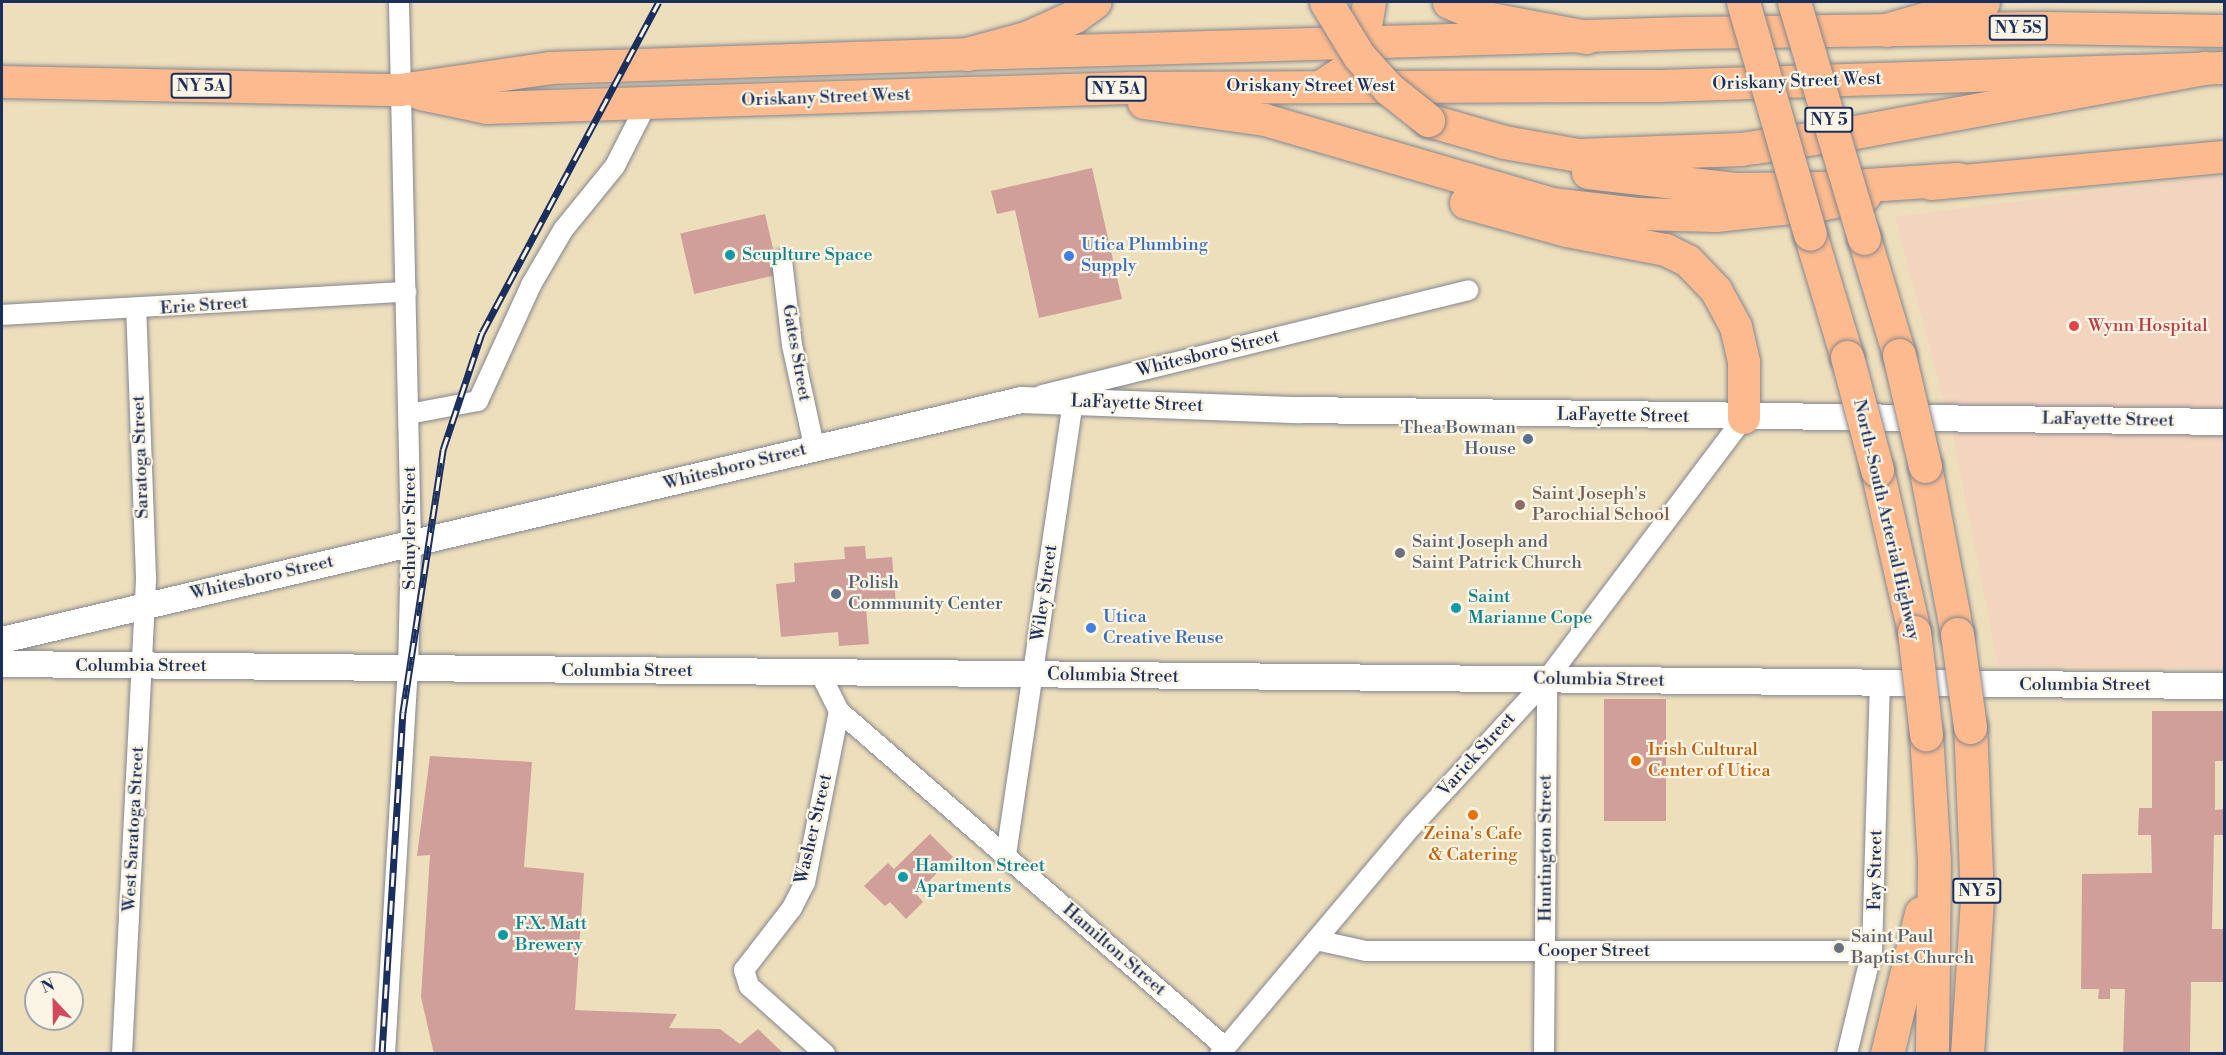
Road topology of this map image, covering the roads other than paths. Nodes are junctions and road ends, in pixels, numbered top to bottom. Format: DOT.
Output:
graph roads {
  1 [pos="399,2"];
  2 [pos="1094,2"];
  3 [pos="1326,2"];
  4 [pos="1369,2"];
  5 [pos="1449,2"];
  6 [pos="1743,2"];
  7 [pos="1794,2"];
  8 [pos="1983,2"];
  9 [pos="1886,30"];
  10 [pos="2224,31"];
  11 [pos="1812,32"];
  12 [pos="1586,37"];
  13 [pos="1362,43"];
  14 [pos="967,54"];
  15 [pos="2214,68"];
  16 [pos="2,82"];
  17 [pos="1323,85"];
  18 [pos="400,90"];
  19 [pos="1048,91"];
  20 [pos="647,103"];
  21 [pos="1428,120"];
  22 [pos="1372,151"];
  23 [pos="2224,157"];
  24 [pos="1958,179"];
  25 [pos="782,260"];
  26 [pos="1468,290"];
  27 [pos="406,292"];
  28 [pos="136,310"];
  29 [pos="2,315"];
  30 [pos="1021,400"];
  31 [pos="1073,402"];
  32 [pos="409,414"];
  33 [pos="1744,418"];
  34 [pos="2224,423"];
  35 [pos="814,446"];
  36 [pos="411,544"];
  37 [pos="145,604"];
  38 [pos="2,640"];
  39 [pos="2,663"];
  40 [pos="143,666"];
  41 [pos="408,669"];
  42 [pos="819,671"];
  43 [pos="1034,675"];
  44 [pos="1546,679"];
  45 [pos="1880,682"];
  46 [pos="2224,686"];
  47 [pos="839,711"];
  48 [pos="1006,855"];
  49 [pos="1934,861"];
  50 [pos="1316,940"];
  51 [pos="1872,951"];
  52 [pos="1545,952"];
  53 [pos="1222,1050"];
  54 [pos="122,1053"];
  55 [pos="385,1053"];
  56 [pos="825,1053"];
  57 [pos="1544,1053"];
  58 [pos="1847,1053"];
  59 [pos="1887,1053"];
  60 [pos="1932,1053"];
  61 [pos="1967,1053"];
  1 -- 18 [label="street, Schuyler Street"];
  2 -- 14 [label="highway"];
  3 -- 21 [label="highway, bridge"];
  4 -- 13 [label="highway"];
  5 -- 12 [label="highway"];
  6 -- 49 [label="highway, North-South Arterial Highway / NY 5, bridge"];
  7 -- 61 [label="highway, NY 5, bridge"];
  8 -- 9 [label="highway"];
  9 -- 10 [label="main road, Oriskany Street West / NY 5S"];
  9 -- 11 [label="main road, Oriskany Street West / NY 5S"];
  11 -- 12 [label="main road, Oriskany Street West / NY 5A"];
  12 -- 13 [label="main road, Oriskany Street West / NY 5A"];
  13 -- 14 [label="main road, Oriskany Street West / NY 5A"];
  13 -- 17 [label="highway"];
  14 -- 18 [label="main road, Oriskany Street West / NY 5A"];
  15 -- 17 [label="main road, Oriskany Street West / NY 5A"];
  15 -- 21 [label="highway"];
  16 -- 18 [label="main road, Oriskany Street West / NY 5A"];
  17 -- 19 [label="main road, Oriskany Street West / NY 5A"];
  18 -- 20 [label="main road, Oriskany Street West / NY 5A"];
  18 -- 27 [label="street, Schuyler Street"];
  19 -- 20 [label="main road, Oriskany Street West / NY 5A"];
  19 -- 22 [label="main road"];
  20 -- 32 [label="street"];
  21 -- 24 [label="highway"];
  22 -- 24 [label="main road"];
  22 -- 33 [label="main road"];
  23 -- 24 [label="main road"];
  25 -- 35 [label="street, Gates Street"];
  26 -- 30 [label="street, Whitesboro Street"];
  27 -- 28 [label="street, Erie Street"];
  27 -- 32 [label="street, Schuyler Street"];
  28 -- 29 [label="street, Erie Street"];
  28 -- 37 [label="street, Saratoga Street"];
  30 -- 31 [label="street, LaFayette Street"];
  30 -- 35 [label="street, Whitesboro Street"];
  31 -- 33 [label="street, LaFayette Street"];
  31 -- 43 [label="street, Wiley Street"];
  32 -- 36 [label="street, Schuyler Street"];
  33 -- 34 [label="street, LaFayette Street"];
  33 -- 44 [label="street, Varick Street"];
  35 -- 36 [label="street, Whitesboro Street"];
  36 -- 37 [label="street, Whitesboro Street"];
  36 -- 41 [label="street, Schuyler Street"];
  37 -- 38 [label="street, Whitesboro Street"];
  37 -- 40 [label="street, West Saratoga Street"];
  39 -- 40 [label="street, Columbia Street"];
  40 -- 41 [label="street, Columbia Street"];
  40 -- 54 [label="street, West Saratoga Street"];
  41 -- 42 [label="street, Columbia Street"];
  41 -- 55 [label="street, Schuyler Street"];
  42 -- 43 [label="street, Columbia Street"];
  42 -- 47 [label="street, Hamilton Street"];
  43 -- 44 [label="street, Columbia Street"];
  43 -- 48 [label="street, Wiley Street"];
  44 -- 45 [label="street, Columbia Street"];
  44 -- 50 [label="street, Varick Street"];
  44 -- 52 [label="street, Huntington Street"];
  45 -- 46 [label="street, Columbia Street"];
  45 -- 51 [label="street, Fay Street"];
  47 -- 48 [label="street, Hamilton Street"];
  47 -- 56 [label="street, Washer Street"];
  48 -- 53 [label="street, Hamilton Street"];
  49 -- 59 [label="highway"];
  49 -- 60 [label="highway, North-South Arterial Highway / NY 5"];
  50 -- 52 [label="street, Cooper Street"];
  50 -- 53 [label="street, Varick Street"];
  51 -- 52 [label="street, Cooper Street"];
  51 -- 58 [label="street, Fay Street"];
  52 -- 57 [label="street, Huntington Street"];
}
